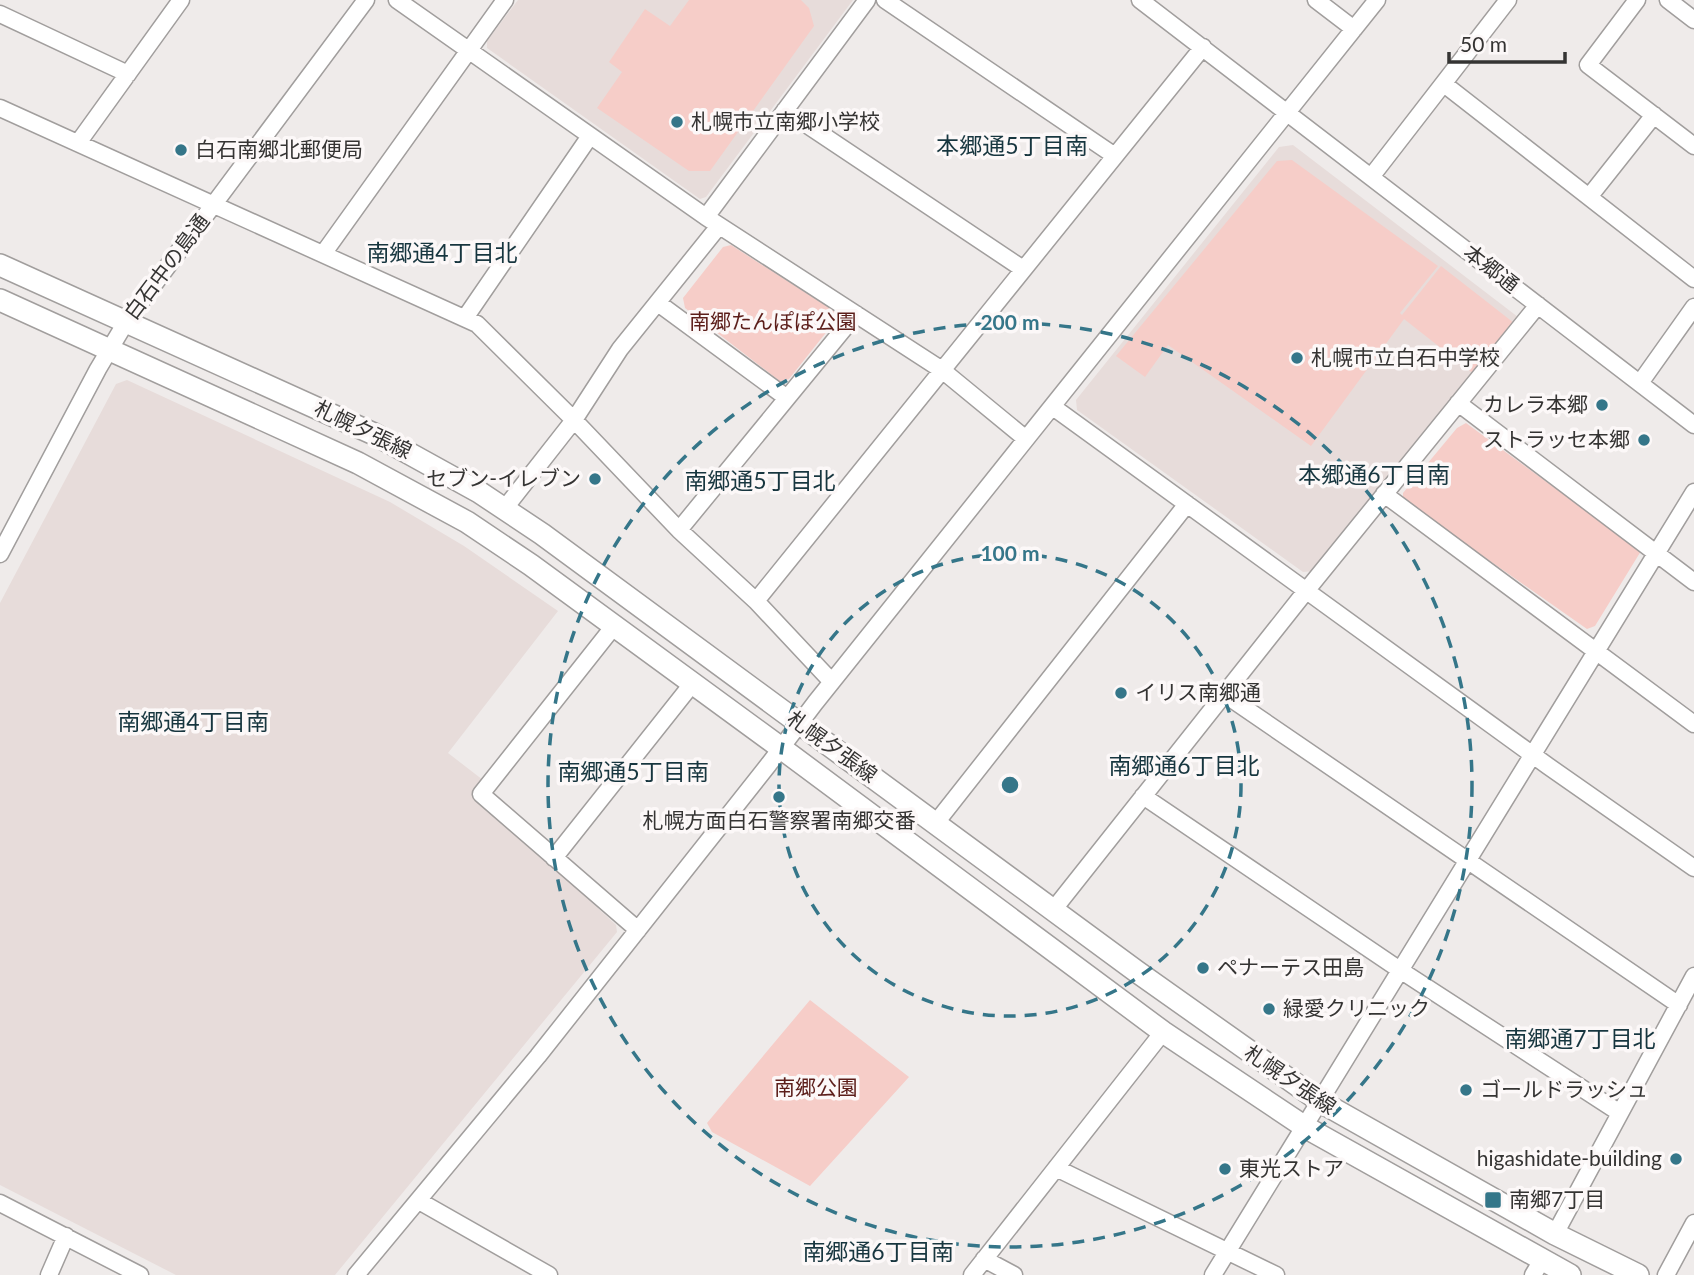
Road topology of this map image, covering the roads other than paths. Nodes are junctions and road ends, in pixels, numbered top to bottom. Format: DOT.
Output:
graph roads {
  1 [pos="366,0"];
  2 [pos="397,0"];
  3 [pos="505,0"];
  4 [pos="867,0"];
  5 [pos="885,0"];
  6 [pos="1140,0"];
  7 [pos="1316,0"];
  8 [pos="1377,0"];
  9 [pos="1508,0"];
  10 [pos="1637,0"];
  11 [pos="1668,0"];
  12 [pos="178,1"];
  13 [pos="0,15"];
  14 [pos="1694,20"];
  15 [pos="1354,29"];
  16 [pos="1203,47"];
  17 [pos="468,49"];
  18 [pos="128,74"];
  19 [pos="1444,85"];
  20 [pos="0,108"];
  21 [pos="785,110"];
  22 [pos="1288,114"];
  23 [pos="1654,115"];
  24 [pos="590,136"];
  25 [pos="78,143"];
  26 [pos="1694,146"];
  27 [pos="1115,156"];
  28 [pos="1371,177"];
  29 [pos="1589,197"];
  30 [pos="214,205"];
  31 [pos="713,221"];
  32 [pos="323,254"];
  33 [pos="0,265"];
  34 [pos="1023,269"];
  35 [pos="1694,279"];
  36 [pos="0,300"];
  37 [pos="658,303"];
  38 [pos="1538,305"];
  39 [pos="1694,307"];
  40 [pos="856,314"];
  41 [pos="464,318"];
  42 [pos="126,322"];
  43 [pos="109,350"];
  44 [pos="942,370"];
  45 [pos="1640,383"];
  46 [pos="787,398"];
  47 [pos="1458,403"];
  48 [pos="1053,407"];
  49 [pos="574,420"];
  50 [pos="1694,425"];
  51 [pos="1026,439"];
  52 [pos="1694,492"];
  53 [pos="1384,494"];
  54 [pos="1187,504"];
  55 [pos="505,508"];
  56 [pos="679,530"];
  57 [pos="0,554"];
  58 [pos="1656,554"];
  59 [pos="1694,582"];
  60 [pos="1306,591"];
  61 [pos="756,601"];
  62 [pos="614,626"];
  63 [pos="1595,652"];
  64 [pos="832,682"];
  65 [pos="692,684"];
  66 [pos="1224,694"];
  67 [pos="800,724"];
  68 [pos="1694,724"];
  69 [pos="782,748"];
  70 [pos="1531,754"];
  71 [pos="1143,796"];
  72 [pos="935,824"];
  73 [pos="554,858"];
  74 [pos="1468,859"];
  75 [pos="1694,868"];
  76 [pos="1054,909"];
  77 [pos="638,930"];
  78 [pos="1400,970"];
  79 [pos="1694,976"];
  80 [pos="1678,1005"];
  81 [pos="1163,1032"];
  82 [pos="1321,1102"];
  83 [pos="1620,1113"];
  84 [pos="1306,1127"];
  85 [pos="1056,1168"];
  86 [pos="419,1201"];
  87 [pos="0,1203"];
  88 [pos="1694,1223"];
  89 [pos="1555,1234"];
  90 [pos="65,1236"];
  91 [pos="1228,1251"];
  92 [pos="984,1259"];
  93 [pos="1538,1268"];
  94 [pos="49,1275"];
  95 [pos="140,1275"];
  96 [pos="356,1275"];
  97 [pos="549,1275"];
  98 [pos="972,1275"];
  99 [pos="1014,1275"];
  100 [pos="1213,1275"];
  101 [pos="1276,1275"];
  102 [pos="1570,1275"];
  103 [pos="1638,1275"];
  104 [pos="1666,1275"];
  1 -- 30 [label="street, 白石中の島通"];
  2 -- 17 [label="street"];
  3 -- 17 [label="street"];
  4 -- 21 [label="street"];
  5 -- 27 [label="street"];
  6 -- 16 [label="street, 本郷通"];
  7 -- 15 [label="street"];
  8 -- 15 [label="street"];
  9 -- 19 [label="street"];
  10 -- 23 [label="street"];
  11 -- 14 [label="street"];
  12 -- 18 [label="street"];
  13 -- 18 [label="street"];
  15 -- 22 [label="street"];
  16 -- 22 [label="street, 本郷通"];
  16 -- 27 [label="street"];
  17 -- 24 [label="street"];
  17 -- 32 [label="street"];
  18 -- 25 [label="street"];
  19 -- 28 [label="street"];
  19 -- 29 [label="street"];
  20 -- 25 [label="street"];
  21 -- 31 [label="street"];
  21 -- 34 [label="street"];
  22 -- 28 [label="street, 本郷通"];
  22 -- 48 [label="street"];
  23 -- 26 [label="street"];
  23 -- 29 [label="street"];
  24 -- 31 [label="street"];
  24 -- 41 [label="street"];
  25 -- 30 [label="street"];
  27 -- 34 [label="street"];
  28 -- 38 [label="street, 本郷通"];
  29 -- 35 [label="street"];
  30 -- 32 [label="street"];
  30 -- 42 [label="street, 白石中の島通"];
  31 -- 37 [label="street"];
  31 -- 40 [label="street"];
  32 -- 41 [label="street"];
  33 -- 42 [label="main road, 札幌夕張線"];
  34 -- 44 [label="street"];
  36 -- 43 [label="main road, 札幌夕張線"];
  37 -- 46 [label="street"];
  37 -- 49 [label="street"];
  38 -- 45 [label="street, 本郷通"];
  38 -- 47 [label="street"];
  39 -- 45 [label="street"];
  40 -- 44 [label="street"];
  40 -- 46 [label="street"];
  41 -- 49 [label="street"];
  42 -- 43 [label="street, 白石中の島通"];
  42 -- 55 [label="main road, 札幌夕張線"];
  43 -- 57 [label="street, 白石中の島通"];
  43 -- 62 [label="main road, 札幌夕張線"];
  44 -- 51 [label="street"];
  44 -- 61 [label="street"];
  45 -- 50 [label="street, 本郷通"];
  46 -- 56 [label="street"];
  47 -- 53 [label="street"];
  47 -- 58 [label="street"];
  48 -- 51 [label="street"];
  48 -- 54 [label="street"];
  49 -- 55 [label="street"];
  49 -- 56 [label="street"];
  51 -- 64 [label="street"];
  52 -- 58 [label="street"];
  53 -- 60 [label="street"];
  53 -- 63 [label="street"];
  54 -- 60 [label="street"];
  54 -- 72 [label="street"];
  55 -- 67 [label="main road, 札幌夕張線"];
  56 -- 61 [label="street"];
  58 -- 59 [label="street"];
  58 -- 63 [label="street"];
  60 -- 66 [label="street"];
  60 -- 70 [label="street"];
  61 -- 64 [label="street"];
  62 -- 65 [label="main road, 札幌夕張線"];
  62 -- 73 [label="street"];
  63 -- 68 [label="street"];
  63 -- 70 [label="street"];
  64 -- 67 [label="street"];
  65 -- 69 [label="main road, 札幌夕張線"];
  65 -- 73 [label="street"];
  66 -- 71 [label="street"];
  66 -- 74 [label="street"];
  67 -- 69 [label="street"];
  67 -- 72 [label="main road, 札幌夕張線"];
  69 -- 77 [label="street"];
  69 -- 81 [label="main road, 札幌夕張線"];
  70 -- 74 [label="street"];
  70 -- 75 [label="street"];
  71 -- 76 [label="street"];
  71 -- 78 [label="street"];
  72 -- 76 [label="main road, 札幌夕張線"];
  73 -- 77 [label="street"];
  74 -- 78 [label="street"];
  74 -- 80 [label="street"];
  76 -- 82 [label="main road, 札幌夕張線"];
  77 -- 86 [label="street"];
  78 -- 82 [label="street"];
  78 -- 83 [label="street"];
  79 -- 80 [label="street"];
  80 -- 83 [label="street"];
  81 -- 84 [label="main road, 札幌夕張線"];
  81 -- 85 [label="street"];
  82 -- 84 [label="street"];
  82 -- 89 [label="main road, 札幌夕張線"];
  83 -- 89 [label="street"];
  84 -- 91 [label="street"];
  84 -- 93 [label="main road, 札幌夕張線"];
  85 -- 91 [label="street"];
  85 -- 92 [label="street"];
  86 -- 96 [label="street"];
  86 -- 97 [label="street"];
  87 -- 90 [label="street"];
  88 -- 104 [label="street"];
  89 -- 103 [label="main road, 札幌夕張線"];
  90 -- 94 [label="street"];
  90 -- 95 [label="street"];
  91 -- 100 [label="street"];
  91 -- 101 [label="street"];
  92 -- 98 [label="street"];
  92 -- 99 [label="street"];
  93 -- 102 [label="main road, 札幌夕張線"];
}
